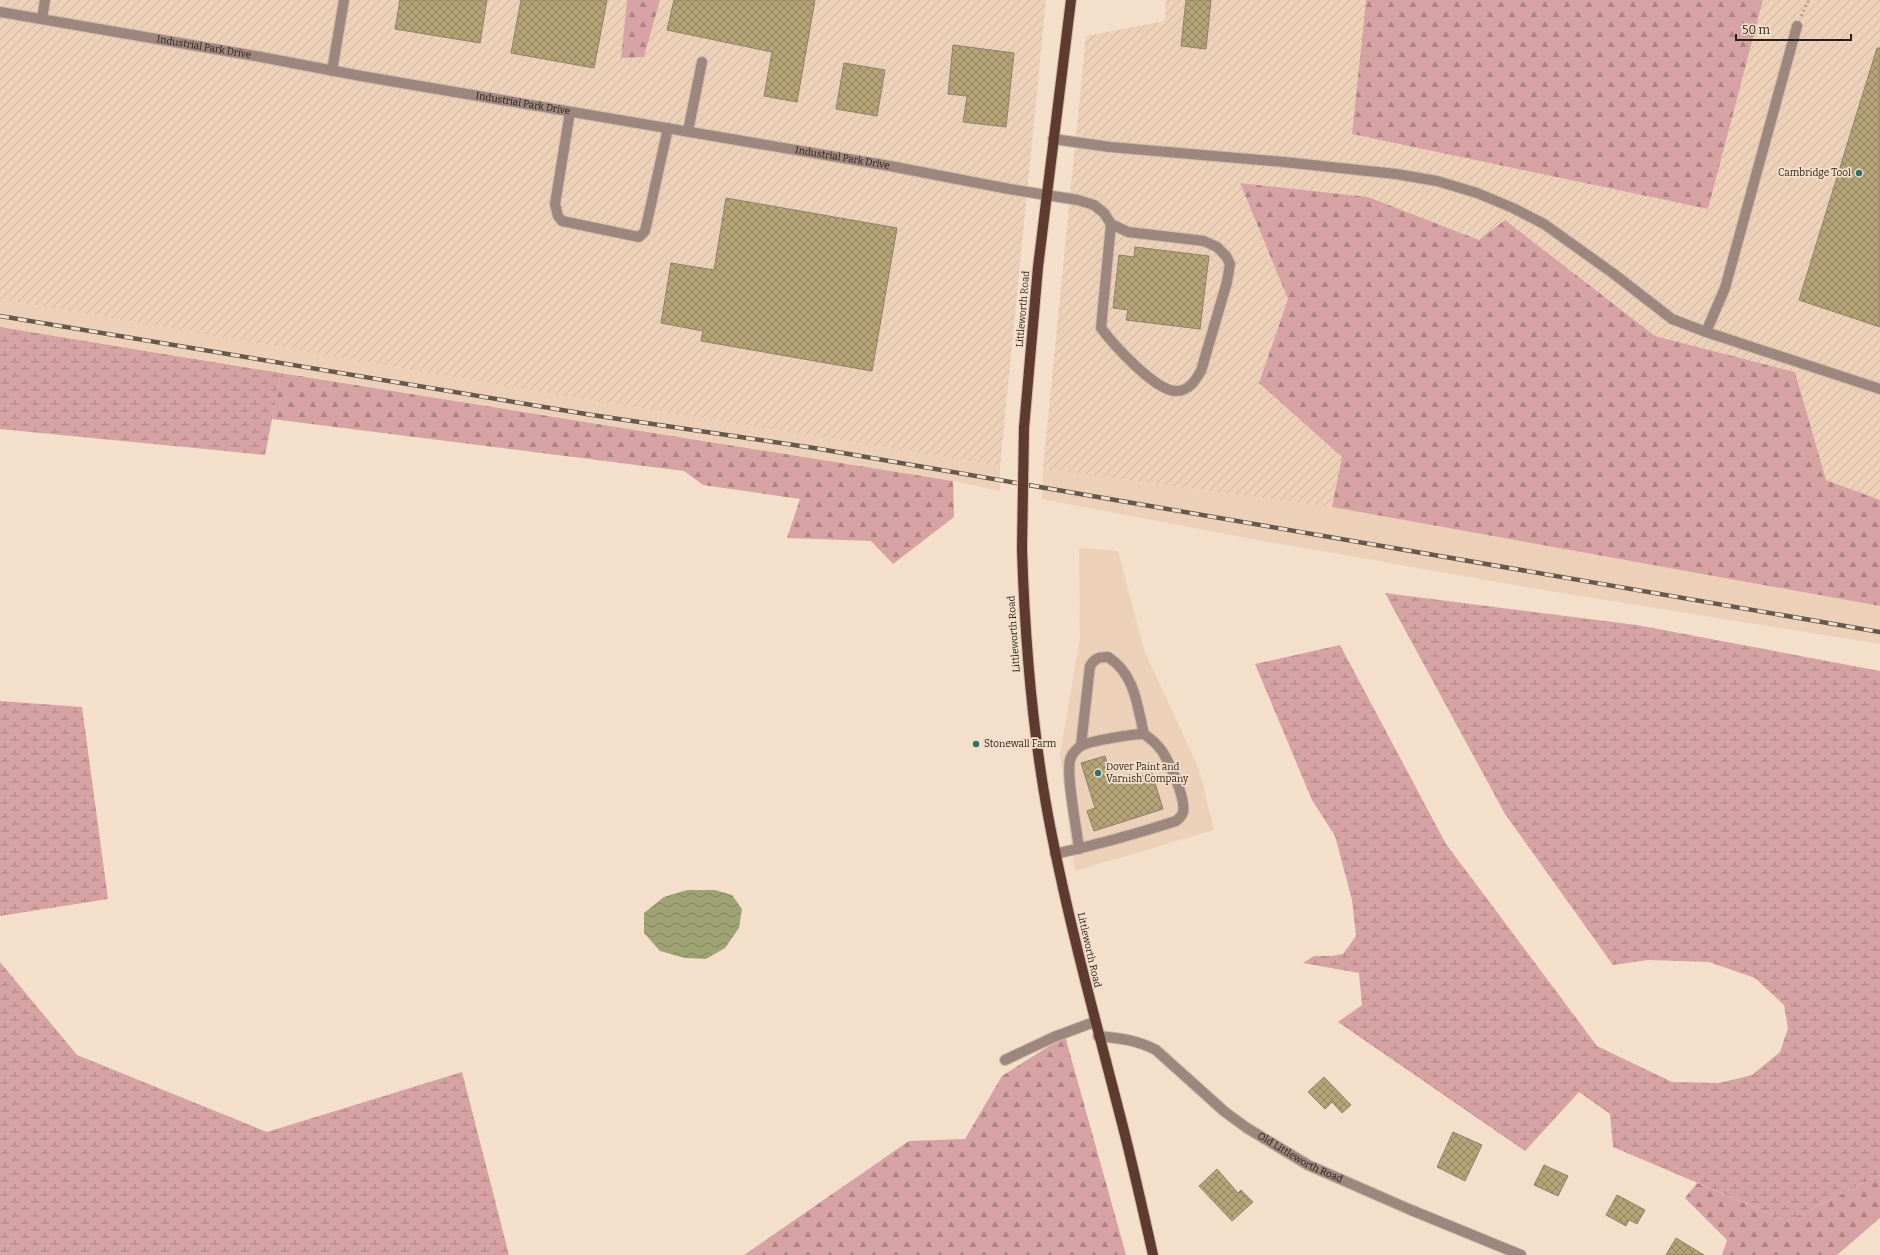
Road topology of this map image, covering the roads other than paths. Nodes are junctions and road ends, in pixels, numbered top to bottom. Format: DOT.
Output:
graph roads {
  1 [pos="45,0"];
  2 [pos="344,0"];
  3 [pos="1071,0"];
  4 [pos="0,12"];
  5 [pos="42,19"];
  6 [pos="1797,26"];
  7 [pos="702,62"];
  8 [pos="332,71"];
  9 [pos="570,112"];
  10 [pos="668,128"];
  11 [pos="688,131"];
  12 [pos="1053,139"];
  13 [pos="1047,195"];
  14 [pos="1111,224"];
  15 [pos="1706,332"];
  16 [pos="1880,389"];
  17 [pos="1144,734"];
  18 [pos="1081,745"];
  19 [pos="1079,849"];
  20 [pos="1055,854"];
  21 [pos="1094,1022"];
  22 [pos="1098,1036"];
  23 [pos="1005,1060"];
  24 [pos="1153,1255"];
  25 [pos="1521,1255"];
  1 -- 5 [label="street"];
  2 -- 8 [label="street"];
  3 -- 12 [label="main road, Littleworth Road"];
  4 -- 5 [label="street, Industrial Park Drive"];
  5 -- 8 [label="street, Industrial Park Drive"];
  6 -- 15 [label="street"];
  7 -- 11 [label="street"];
  8 -- 9 [label="street, Industrial Park Drive"];
  9 -- 10 [label="street, Industrial Park Drive"];
  9 -- 10 [label="street"];
  10 -- 11 [label="street, Industrial Park Drive"];
  11 -- 13 [label="street, Industrial Park Drive"];
  12 -- 13 [label="main road, Littleworth Road"];
  12 -- 15 [label="street"];
  13 -- 14 [label="street, Industrial Park Drive"];
  13 -- 20 [label="main road, Littleworth Road, bridge"];
  14 -- 14 [label="street"];
  15 -- 16 [label="street"];
  17 -- 18 [label="street"];
  17 -- 18 [label="street"];
  17 -- 19 [label="street"];
  18 -- 19 [label="street"];
  19 -- 20 [label="street"];
  20 -- 21 [label="main road, Littleworth Road"];
  21 -- 22 [label="main road, Littleworth Road"];
  21 -- 23 [label="street"];
  22 -- 24 [label="main road, Littleworth Road"];
  22 -- 25 [label="street, Old Littleworth Road"];
}
